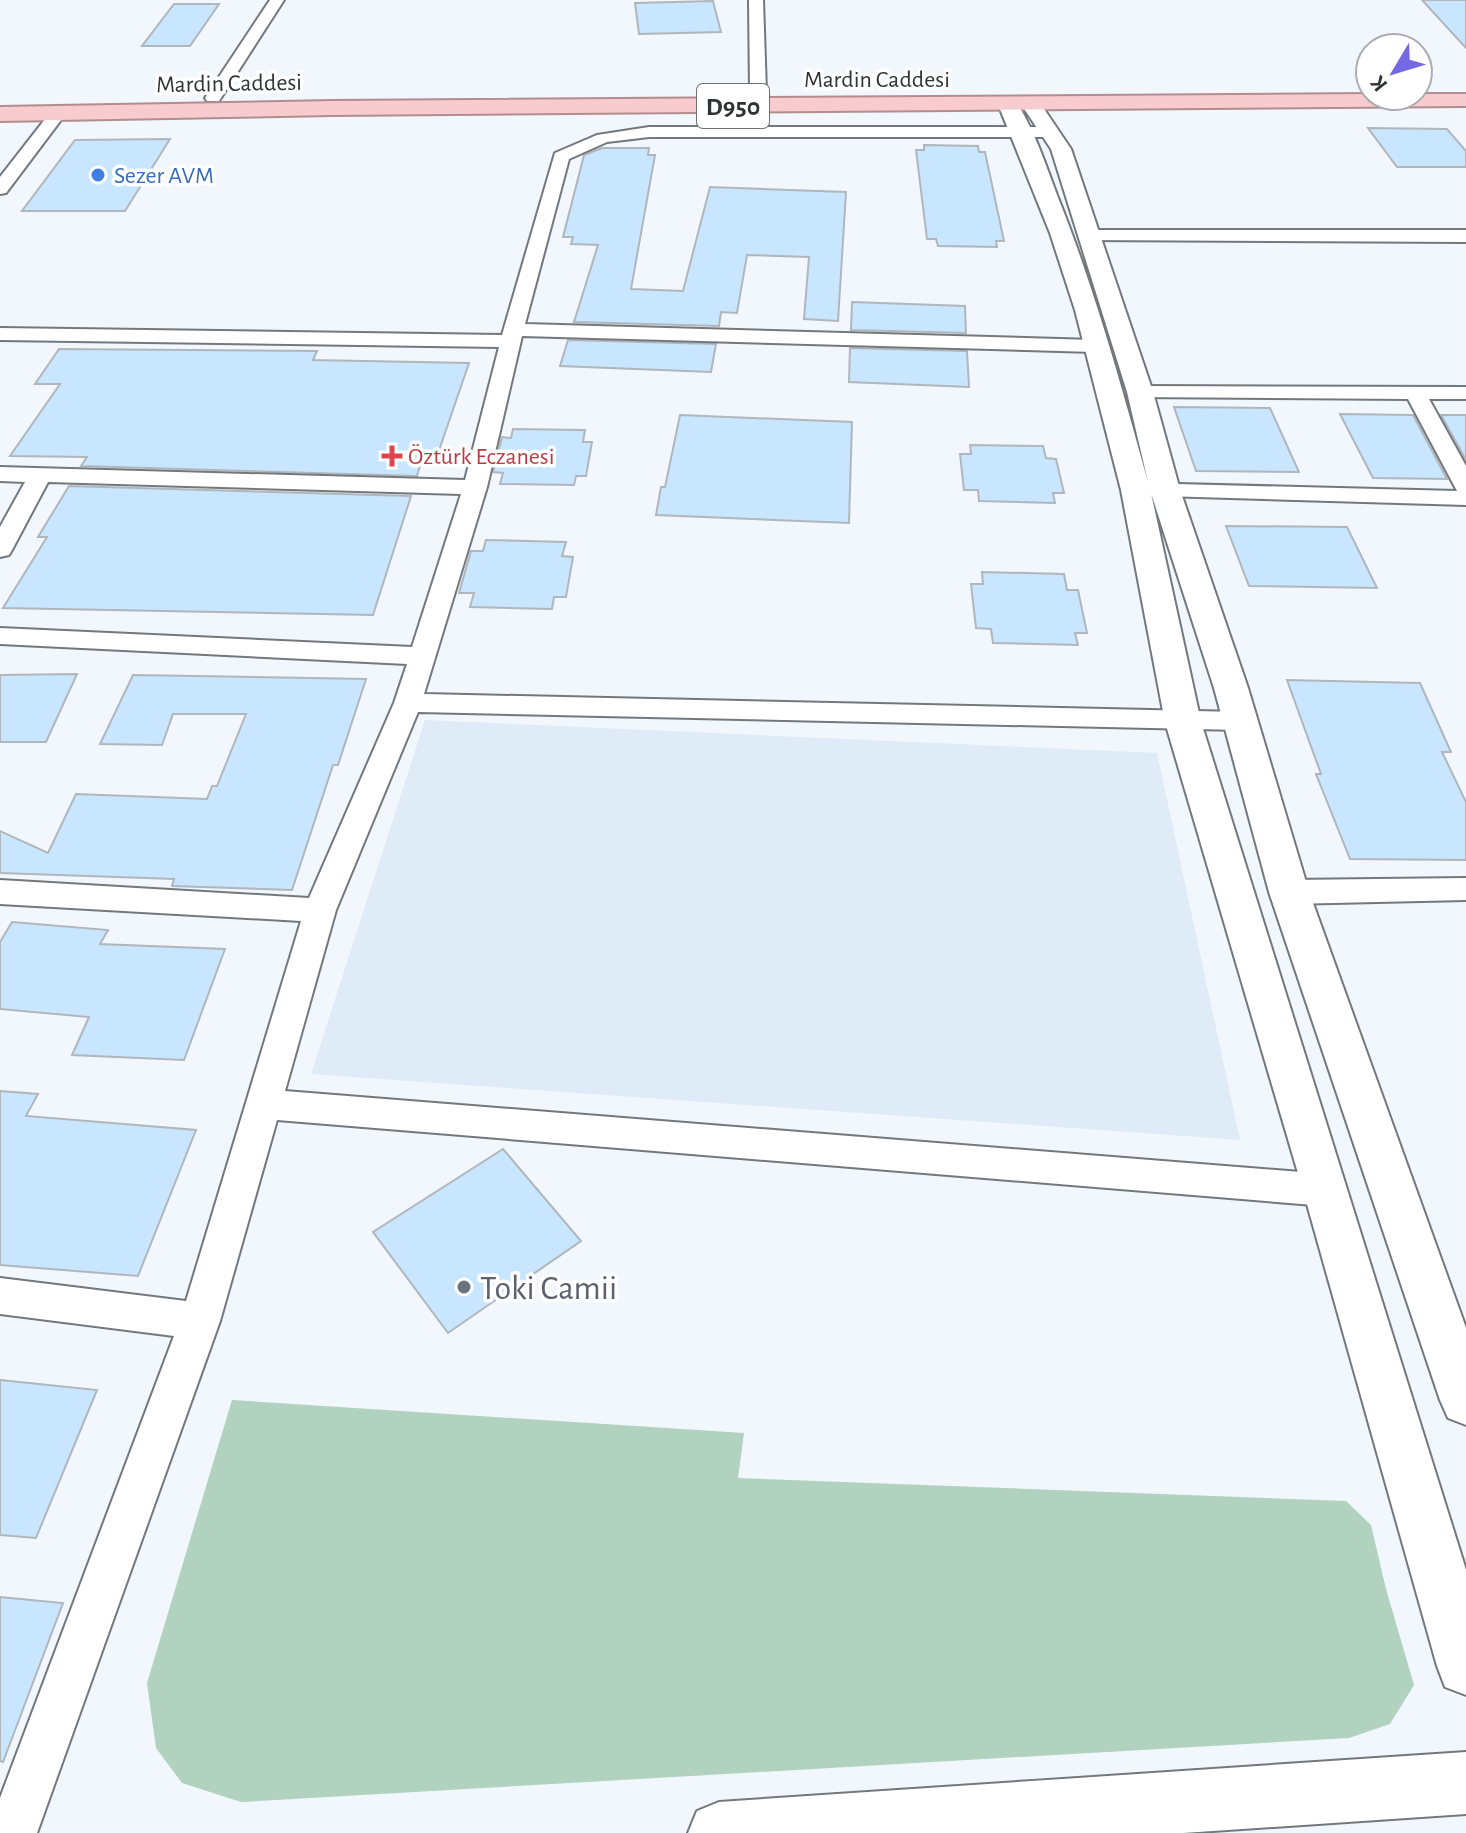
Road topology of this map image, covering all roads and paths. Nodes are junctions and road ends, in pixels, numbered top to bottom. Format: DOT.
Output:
graph roads {
  1 [pos="277,0"];
  2 [pos="756,0"];
  3 [pos="1466,80"];
  4 [pos="1434,81"];
  5 [pos="1354,84"];
  6 [pos="758,92"];
  7 [pos="213,98"];
  8 [pos="0,100"];
  9 [pos="1466,100"];
  10 [pos="59,112"];
  11 [pos="0,114"];
  12 [pos="1028,118"];
  13 [pos="0,189"];
  14 [pos="1089,236"];
  15 [pos="1466,236"];
  16 [pos="0,334"];
  17 [pos="512,335"];
  18 [pos="1094,346"];
  19 [pos="1140,392"];
  20 [pos="1415,393"];
  21 [pos="1466,393"];
  22 [pos="0,474"];
  23 [pos="40,475"];
  24 [pos="475,487"];
  25 [pos="1466,487"];
  26 [pos="1150,490"];
  27 [pos="1466,498"];
  28 [pos="0,550"];
  29 [pos="0,636"];
  30 [pos="421,656"];
  31 [pos="408,703"];
  32 [pos="1240,721"];
  33 [pos="1183,722"];
  34 [pos="1466,889"];
  35 [pos="0,892"];
  36 [pos="1289,892"];
  37 [pos="320,910"];
  38 [pos="264,1104"];
  39 [pos="1326,1190"];
  40 [pos="0,1296"];
  41 [pos="200,1321"];
  42 [pos="1466,1400"];
  43 [pos="1466,1666"];
  44 [pos="1466,1783"];
  45 [pos="12,1833"];
  46 [pos="719,1833"];
  1 -- 7 [label="street"];
  2 -- 6 [label="street"];
  3 -- 4 [label="highway"];
  5 -- 6 [label="highway, Mardin Caddesi / D950"];
  6 -- 7 [label="highway, Mardin Caddesi / D950"];
  7 -- 8 [label="highway, Mardin Caddesi / D950"];
  9 -- 12 [label="highway, Mardin Caddesi / D950"];
  10 -- 11 [label="highway, Mardin Caddesi / D950"];
  10 -- 12 [label="highway, Mardin Caddesi / D950"];
  10 -- 13 [label="street"];
  12 -- 14 [label="street"];
  12 -- 17 [label="street"];
  12 -- 18 [label="street"];
  14 -- 15 [label="street"];
  14 -- 19 [label="street"];
  16 -- 17 [label="street"];
  17 -- 18 [label="street"];
  17 -- 24 [label="street"];
  18 -- 26 [label="street"];
  19 -- 20 [label="street"];
  19 -- 26 [label="street"];
  20 -- 21 [label="street"];
  20 -- 25 [label="street"];
  22 -- 23 [label="street"];
  23 -- 24 [label="street"];
  23 -- 28 [label="street"];
  24 -- 30 [label="street"];
  26 -- 27 [label="street"];
  26 -- 32 [label="street"];
  26 -- 33 [label="street"];
  29 -- 30 [label="street"];
  30 -- 31 [label="street"];
  31 -- 33 [label="street"];
  31 -- 37 [label="street"];
  32 -- 33 [label="street"];
  32 -- 36 [label="street"];
  33 -- 39 [label="street"];
  34 -- 36 [label="street"];
  35 -- 37 [label="street"];
  36 -- 42 [label="street"];
  37 -- 38 [label="street"];
  38 -- 39 [label="street"];
  38 -- 41 [label="street"];
  39 -- 43 [label="street"];
  40 -- 41 [label="street"];
  41 -- 45 [label="street"];
  44 -- 46 [label="street"];
}
